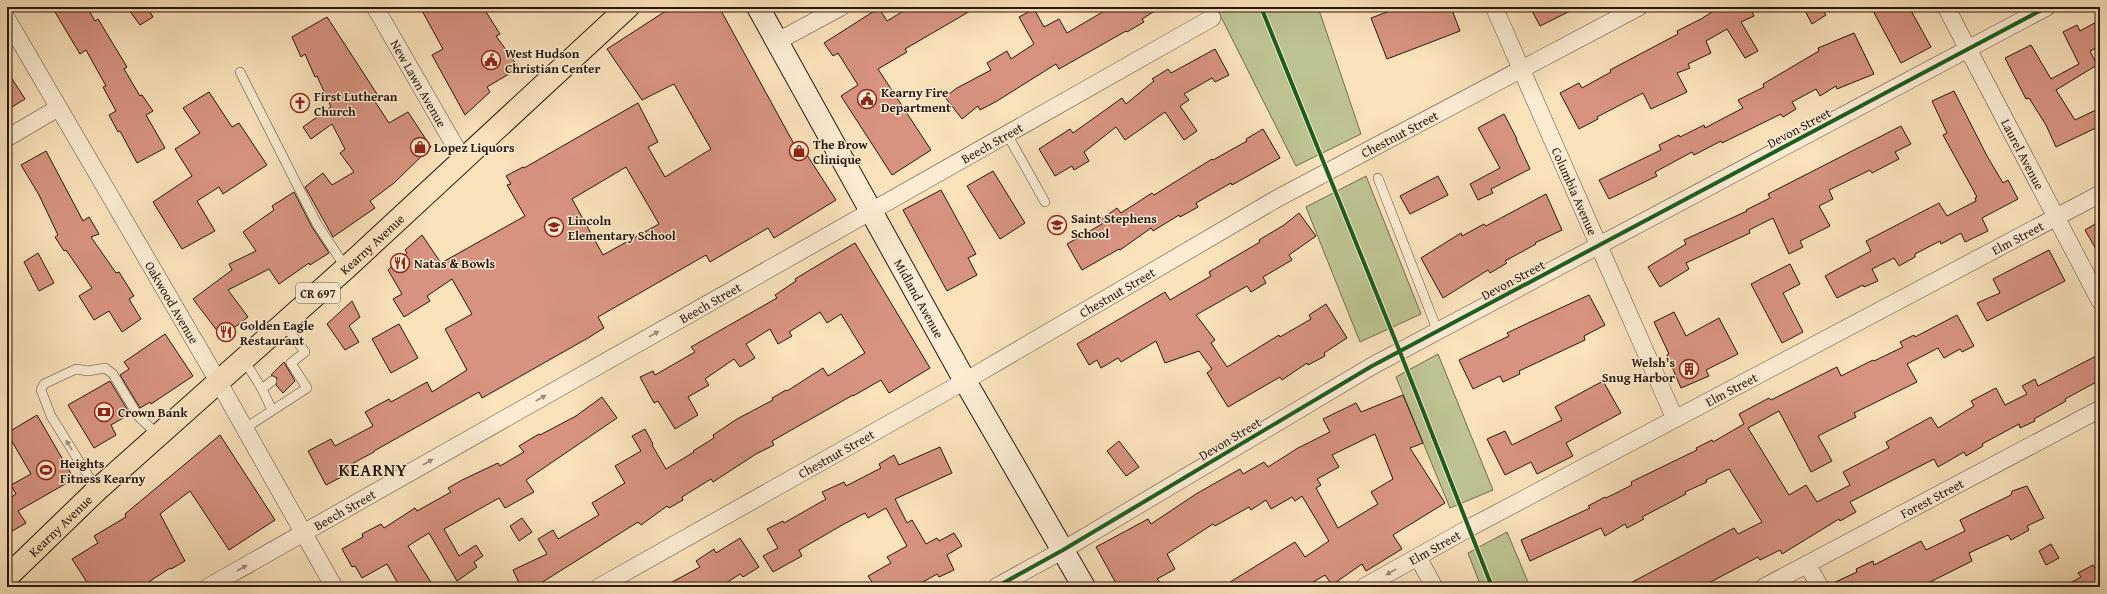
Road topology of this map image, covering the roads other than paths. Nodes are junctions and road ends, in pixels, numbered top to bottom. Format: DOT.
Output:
graph roads {
  1 [pos="375,7"];
  2 [pos="628,7"];
  3 [pos="758,7"];
  4 [pos="841,7"];
  5 [pos="1494,7"];
  6 [pos="1639,7"];
  7 [pos="1946,7"];
  8 [pos="2047,7"];
  9 [pos="7,18"];
  10 [pos="1212,18"];
  11 [pos="778,41"];
  12 [pos="1969,48"];
  13 [pos="1521,69"];
  14 [pos="240,72"];
  15 [pos="58,108"];
  16 [pos="1007,134"];
  17 [pos="7,138"];
  18 [pos="463,160"];
  19 [pos="1378,178"];
  20 [pos="2100,194"];
  21 [pos="1045,202"];
  22 [pos="871,210"];
  23 [pos="2056,217"];
  24 [pos="1598,246"];
  25 [pos="346,268"];
  26 [pos="2100,301"];
  27 [pos="283,323"];
  28 [pos="1438,332"];
  29 [pos="243,359"];
  30 [pos="965,380"];
  31 [pos="218,381"];
  32 [pos="272,381"];
  33 [pos="262,389"];
  34 [pos="2100,409"];
  35 [pos="272,410"];
  36 [pos="1675,419"];
  37 [pos="244,429"];
  38 [pos="158,435"];
  39 [pos="97,490"];
  40 [pos="303,532"];
  41 [pos="1063,550"];
  42 [pos="1418,557"];
  43 [pos="1807,564"];
  44 [pos="7,577"];
  45 [pos="208,587"];
  46 [pos="334,587"];
  47 [pos="599,587"];
  48 [pos="996,587"];
  49 [pos="1084,587"];
  50 [pos="1364,587"];
  51 [pos="1434,587"];
  52 [pos="1764,587"];
  53 [pos="1820,587"];
  1 -- 18 [label="street, New Lawn Avenue"];
  2 -- 18 [label="main road, Kearny Avenue / CR 697"];
  3 -- 11 [label="street, Midland Avenue"];
  4 -- 11 [label="street"];
  5 -- 13 [label="street, Columbia Avenue"];
  6 -- 13 [label="street, Chestnut Street"];
  7 -- 12 [label="street, Laurel Avenue"];
  8 -- 12 [label="street, Devon Street"];
  9 -- 15 [label="street, Oakwood Avenue"];
  10 -- 16 [label="street, Beech Street"];
  11 -- 22 [label="street, Midland Avenue"];
  12 -- 23 [label="street, Laurel Avenue"];
  12 -- 24 [label="street, Devon Street"];
  13 -- 24 [label="street, Columbia Avenue"];
  13 -- 30 [label="street, Chestnut Street"];
  14 -- 25 [label="lane"];
  15 -- 17 [label="street"];
  15 -- 31 [label="street, Oakwood Avenue"];
  16 -- 21 [label="lane"];
  16 -- 22 [label="street, Beech Street"];
  18 -- 25 [label="main road, Kearny Avenue / CR 697"];
  19 -- 28 [label="lane"];
  20 -- 23 [label="street, Elm Street"];
  22 -- 30 [label="street, Midland Avenue"];
  40 -- 22 [label="street, Beech Street, one-way"];
  23 -- 26 [label="street, Laurel Avenue"];
  23 -- 36 [label="street, Elm Street"];
  24 -- 28 [label="street, Devon Street"];
  24 -- 36 [label="street, Columbia Avenue"];
  25 -- 27 [label="main road, Kearny Avenue / CR 697"];
  27 -- 29 [label="main road, Kearny Avenue / CR 697"];
  27 -- 35 [label="lane"];
  28 -- 41 [label="street, Devon Street"];
  29 -- 31 [label="main road, Kearny Avenue / CR 697"];
  29 -- 33 [label="lane"];
  30 -- 41 [label="street, Midland Avenue"];
  30 -- 47 [label="street, Chestnut Street"];
  31 -- 37 [label="street, Oakwood Avenue"];
  31 -- 38 [label="main road, Kearny Avenue / CR 697"];
  32 -- 33 [label="lane"];
  33 -- 35 [label="lane"];
  34 -- 43 [label="street, Forest Street"];
  35 -- 37 [label="lane"];
  36 -- 42 [label="street, Elm Street"];
  37 -- 40 [label="street, Oakwood Avenue"];
  38 -- 39 [label="main road, Kearny Avenue / CR 697"];
  39 -- 38 [label="lane, one-way"];
  39 -- 44 [label="main road, Kearny Avenue / CR 697"];
  45 -- 40 [label="street, Beech Street, one-way"];
  40 -- 46 [label="street, Oakwood Avenue"];
  41 -- 48 [label="street, Devon Street"];
  41 -- 49 [label="street, Midland Avenue"];
  42 -- 50 [label="street, Elm Street, one-way"];
  42 -- 51 [label="street"];
  43 -- 52 [label="street, Forest Street"];
  43 -- 53 [label="street"];
}
